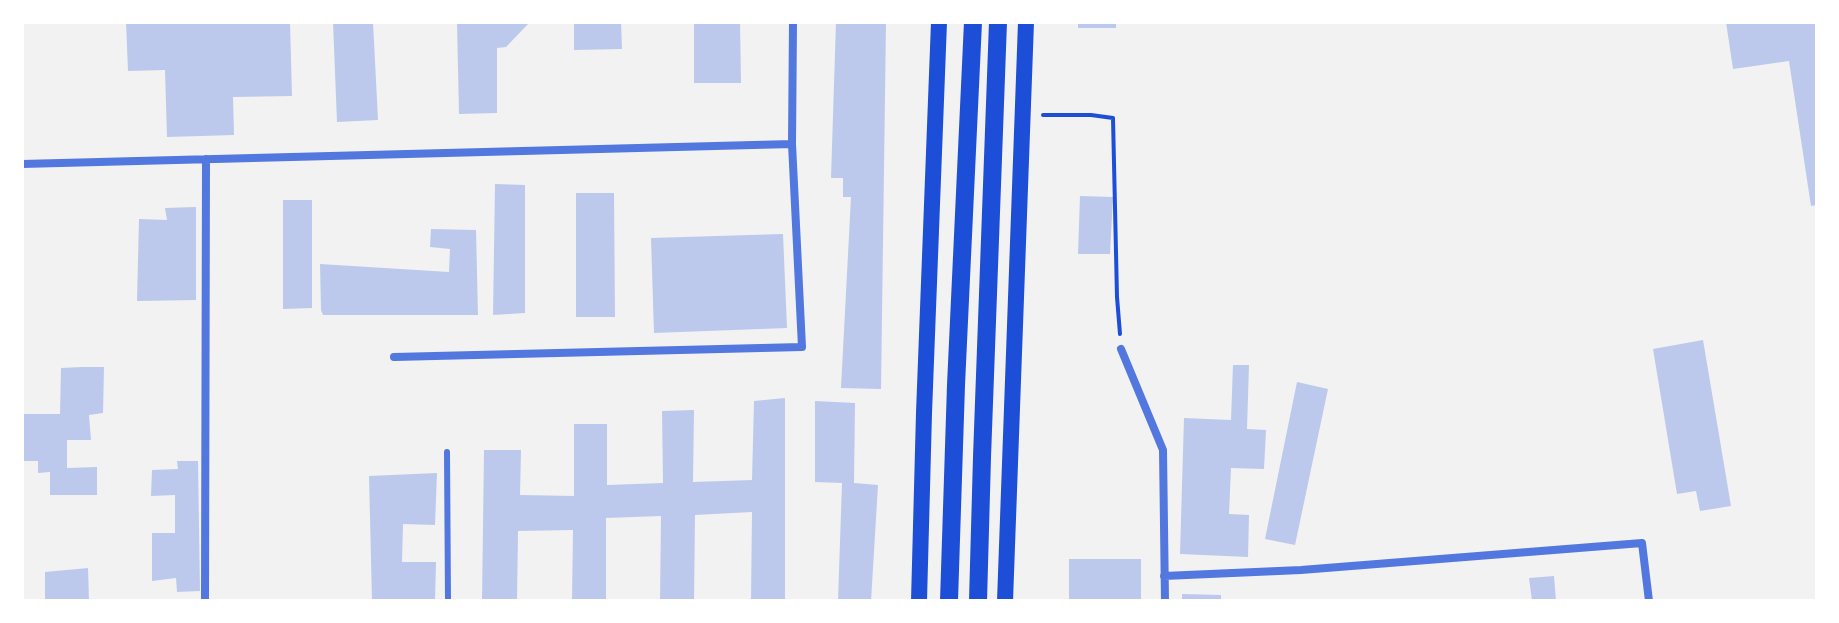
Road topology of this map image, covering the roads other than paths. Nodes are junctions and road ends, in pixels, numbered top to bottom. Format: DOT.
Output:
graph roads {
  1 [pos="793,22"];
  2 [pos="939,22"];
  3 [pos="973,22"];
  4 [pos="998,22"];
  5 [pos="1026,22"];
  6 [pos="792,144"];
  7 [pos="206,159"];
  8 [pos="22,164"];
  9 [pos="1121,349"];
  10 [pos="394,357"];
  11 [pos="447,452"];
  12 [pos="1164,576"];
  13 [pos="205,601"];
  14 [pos="448,601"];
  15 [pos="919,601"];
  16 [pos="949,601"];
  17 [pos="978,601"];
  18 [pos="1005,601"];
  19 [pos="1165,601"];
  20 [pos="1649,601"];
  1 -- 6 [label="street"];
  2 -- 15 [label="main road"];
  3 -- 16 [label="highway"];
  4 -- 17 [label="highway"];
  5 -- 18 [label="main road"];
  6 -- 7 [label="street"];
  6 -- 10 [label="street"];
  7 -- 8 [label="street"];
  7 -- 13 [label="street"];
  9 -- 12 [label="street"];
  11 -- 14 [label="lane"];
  12 -- 19 [label="street"];
  12 -- 20 [label="street"];
}
